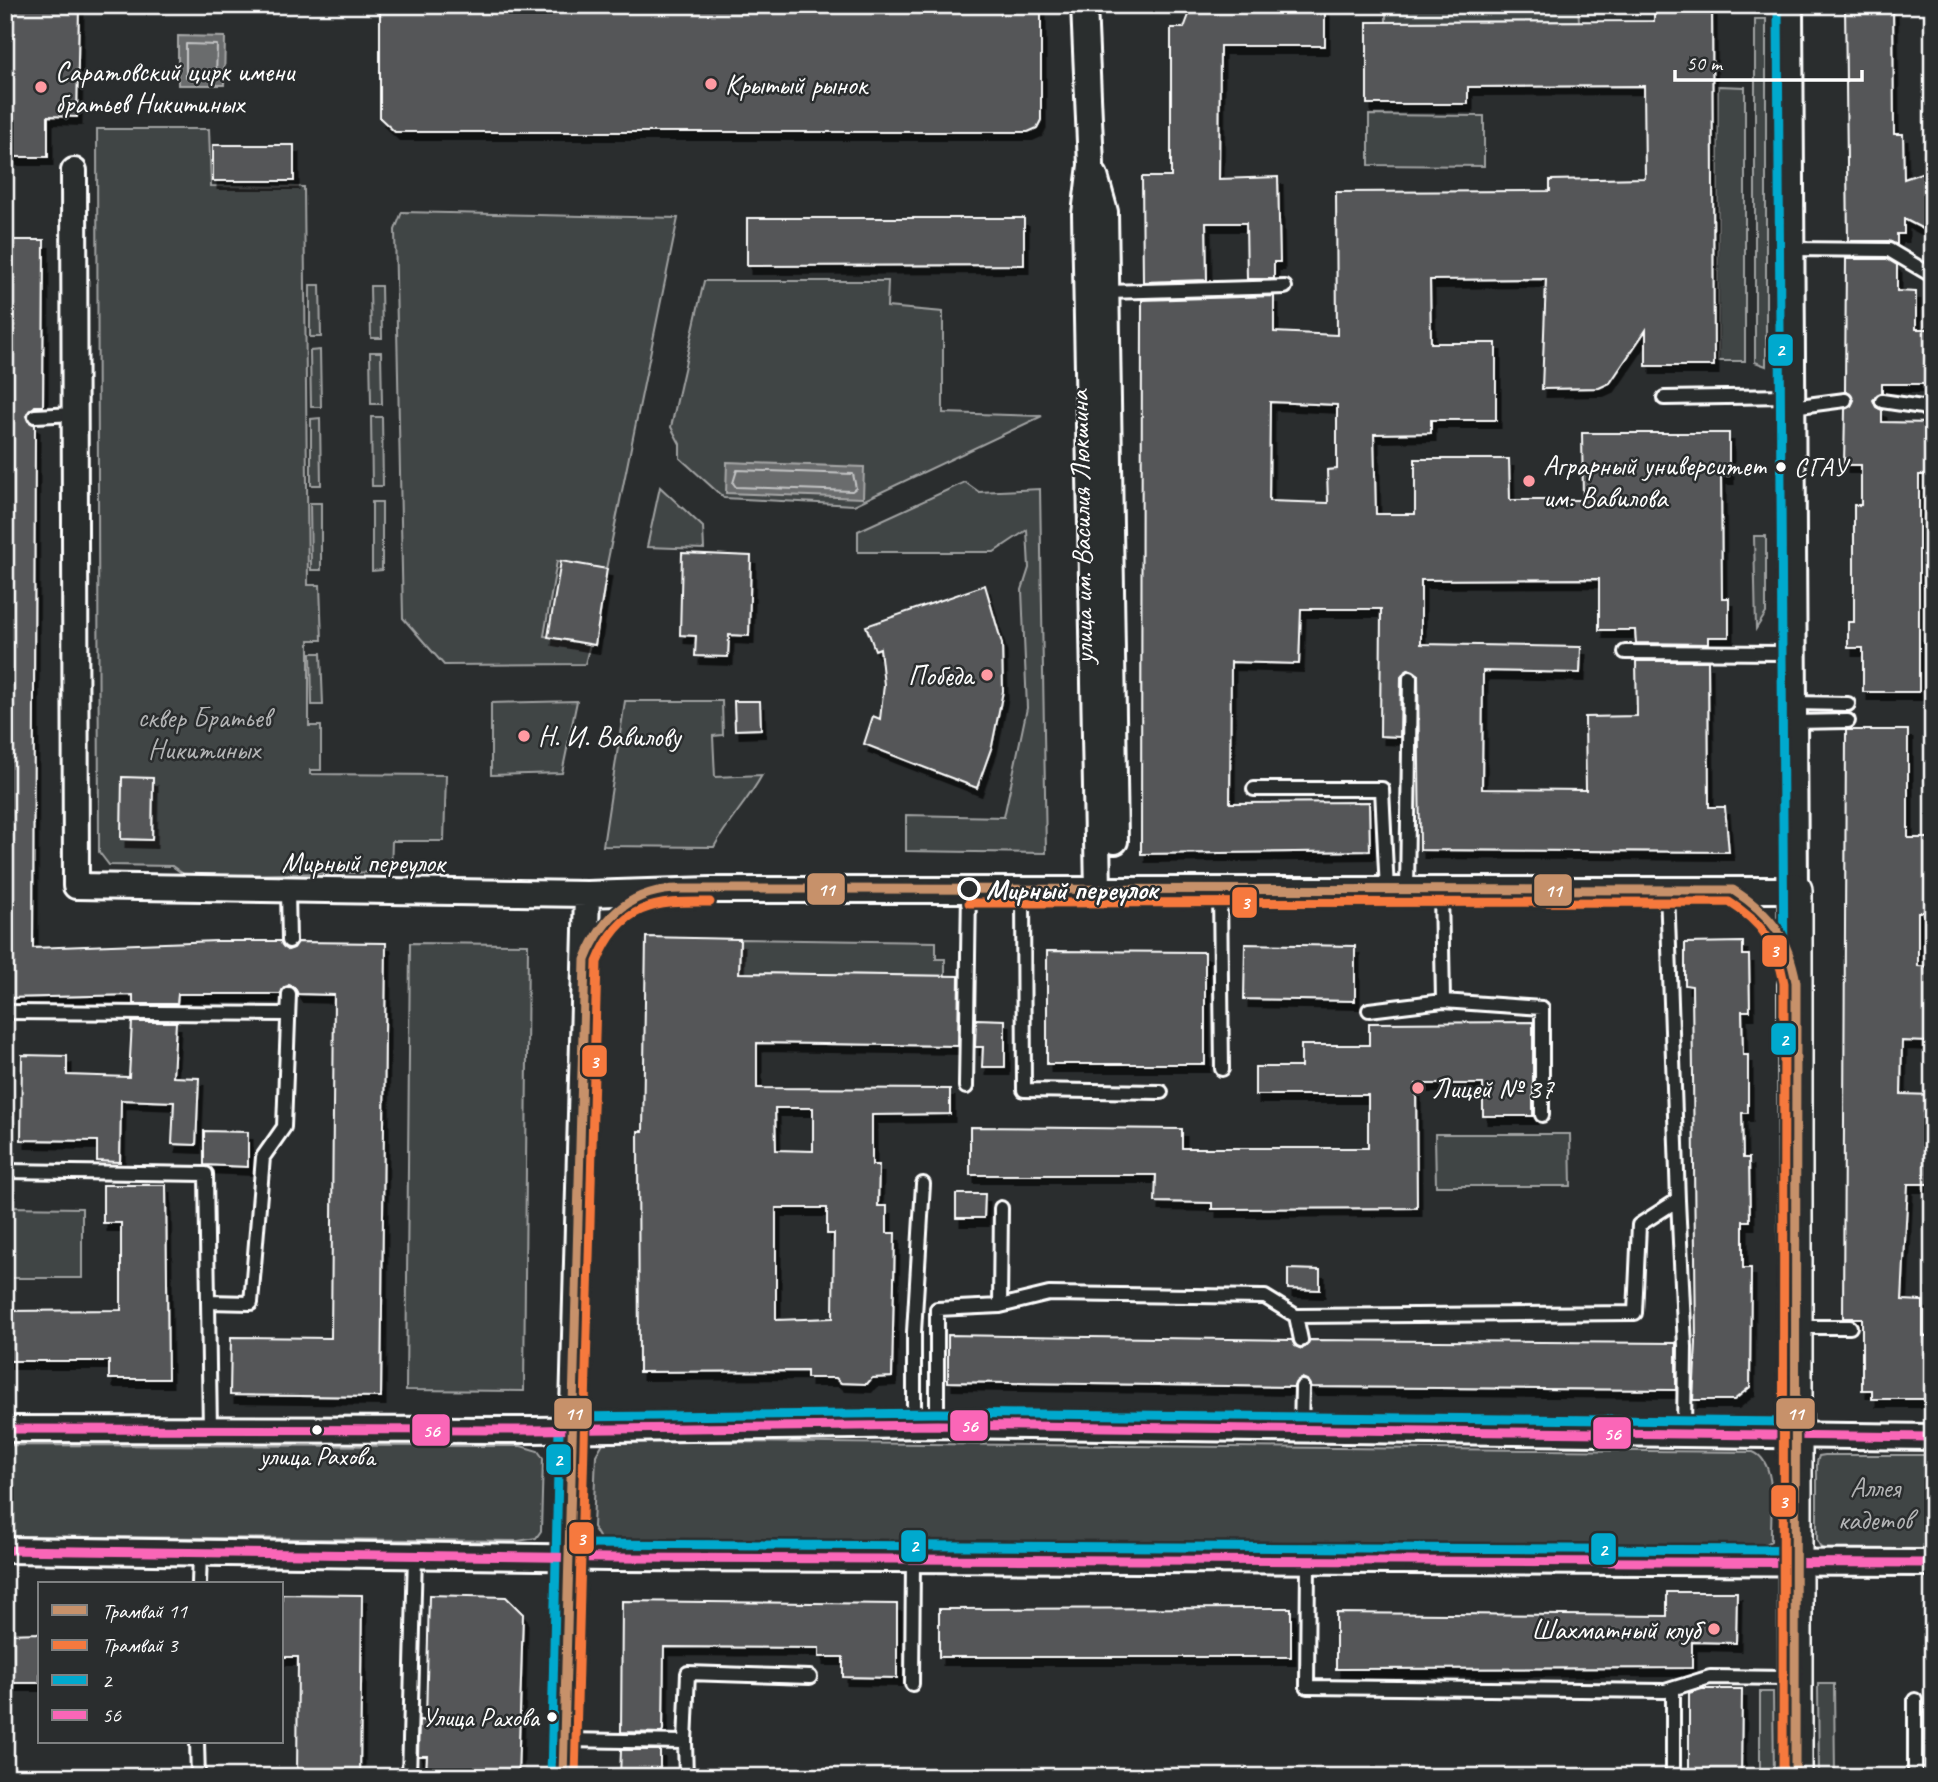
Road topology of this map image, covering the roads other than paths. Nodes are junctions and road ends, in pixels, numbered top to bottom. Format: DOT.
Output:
graph roads {
  1 [pos="1084,5"];
  2 [pos="1790,5"];
  3 [pos="1091,165"];
  4 [pos="74,172"];
  5 [pos="1791,249"];
  6 [pos="1933,276"];
  7 [pos="1285,287"];
  8 [pos="1107,292"];
  9 [pos="1664,398"];
  10 [pos="1845,400"];
  11 [pos="1882,401"];
  12 [pos="1792,402"];
  13 [pos="75,414"];
  14 [pos="1933,414"];
  15 [pos="35,416"];
  16 [pos="1625,652"];
  17 [pos="1794,653"];
  18 [pos="1410,677"];
  19 [pos="1848,704"];
  20 [pos="1794,712"];
  21 [pos="1848,721"];
  22 [pos="1254,789"];
  23 [pos="1667,890"];
  24 [pos="1795,890"];
  25 [pos="288,891"];
  26 [pos="969,891"];
  27 [pos="1023,891"];
  28 [pos="1107,891"];
  29 [pos="1220,891"];
  30 [pos="1397,891"];
  31 [pos="1441,891"];
  32 [pos="587,894"];
  33 [pos="289,942"];
  34 [pos="289,994"];
  35 [pos="1443,1000"];
  36 [pos="1369,1010"];
  37 [pos="5,1012"];
  38 [pos="288,1014"];
  39 [pos="1223,1069"];
  40 [pos="967,1087"];
  41 [pos="1161,1092"];
  42 [pos="1542,1115"];
  43 [pos="5,1171"];
  44 [pos="923,1184"];
  45 [pos="1678,1200"];
  46 [pos="1001,1208"];
  47 [pos="208,1302"];
  48 [pos="1000,1307"];
  49 [pos="1296,1316"];
  50 [pos="1850,1327"];
  51 [pos="1795,1328"];
  52 [pos="1301,1340"];
  53 [pos="1302,1387"];
  54 [pos="925,1425"];
  55 [pos="5,1429"];
  56 [pos="210,1429"];
  57 [pos="571,1429"];
  58 [pos="1301,1429"];
  59 [pos="1684,1432"];
  60 [pos="1794,1434"];
  61 [pos="1933,1437"];
  62 [pos="5,1550"];
  63 [pos="200,1552"];
  64 [pos="415,1555"];
  65 [pos="569,1556"];
  66 [pos="913,1560"];
  67 [pos="1308,1561"];
  68 [pos="1794,1562"];
  69 [pos="1933,1563"];
  70 [pos="199,1582"];
  71 [pos="810,1677"];
  72 [pos="1795,1678"];
  73 [pos="912,1684"];
  74 [pos="1674,1690"];
  75 [pos="1915,1700"];
  76 [pos="564,1740"];
  77 [pos="685,1742"];
  78 [pos="197,1744"];
  79 [pos="198,1777"];
  80 [pos="409,1777"];
  81 [pos="563,1777"];
  82 [pos="687,1777"];
  83 [pos="1673,1777"];
  84 [pos="1795,1777"];
  85 [pos="1915,1777"];
  1 -- 3 [label="street, улица им. Василия Люкшина"];
  2 -- 5 [label="street"];
  3 -- 8 [label="street, улица им. Василия Люкшина"];
  3 -- 28 [label="street, улица им. Василия Люкшина"];
  4 -- 13 [label="street"];
  5 -- 6 [label="lane"];
  5 -- 12 [label="street"];
  7 -- 8 [label="lane"];
  8 -- 28 [label="street, улица им. Василия Люкшина"];
  9 -- 12 [label="lane"];
  10 -- 12 [label="lane"];
  11 -- 14 [label="lane"];
  12 -- 17 [label="street"];
  13 -- 15 [label="lane"];
  13 -- 25 [label="street, Мирный переулок"];
  16 -- 17 [label="lane"];
  17 -- 20 [label="street"];
  18 -- 30 [label="lane"];
  19 -- 20 [label="lane"];
  20 -- 21 [label="lane"];
  20 -- 24 [label="street"];
  22 -- 30 [label="lane"];
  23 -- 24 [label="street, Мирный переулок"];
  23 -- 31 [label="street, Мирный переулок"];
  23 -- 45 [label="lane"];
  24 -- 51 [label="street"];
  25 -- 32 [label="street, Мирный переулок"];
  25 -- 33 [label="lane"];
  26 -- 27 [label="street, Мирный переулок"];
  26 -- 32 [label="street, Мирный переулок"];
  26 -- 40 [label="lane"];
  27 -- 28 [label="street, Мирный переулок"];
  27 -- 41 [label="lane"];
  28 -- 29 [label="street, Мирный переулок"];
  29 -- 30 [label="street, Мирный переулок"];
  29 -- 39 [label="lane"];
  30 -- 31 [label="street, Мирный переулок"];
  31 -- 35 [label="lane"];
  32 -- 57 [label="street"];
  34 -- 38 [label="lane"];
  35 -- 36 [label="lane"];
  35 -- 42 [label="lane"];
  37 -- 38 [label="lane"];
  38 -- 47 [label="lane"];
  43 -- 47 [label="lane"];
  44 -- 54 [label="lane"];
  45 -- 49 [label="lane"];
  45 -- 59 [label="lane"];
  46 -- 48 [label="lane"];
  47 -- 56 [label="lane"];
  48 -- 49 [label="lane"];
  48 -- 54 [label="lane"];
  49 -- 52 [label="lane"];
  50 -- 51 [label="lane"];
  51 -- 60 [label="street"];
  53 -- 58 [label="lane"];
  54 -- 57 [label="street"];
  54 -- 58 [label="street"];
  55 -- 56 [label="street"];
  56 -- 57 [label="street"];
  57 -- 65 [label="street"];
  58 -- 59 [label="street"];
  59 -- 60 [label="street"];
  60 -- 61 [label="street"];
  60 -- 68 [label="street"];
  62 -- 63 [label="street"];
  63 -- 64 [label="street"];
  63 -- 70 [label="lane"];
  64 -- 65 [label="street"];
  64 -- 80 [label="lane"];
  65 -- 66 [label="street"];
  65 -- 76 [label="street"];
  66 -- 67 [label="street"];
  66 -- 73 [label="lane"];
  67 -- 68 [label="street"];
  67 -- 74 [label="lane"];
  68 -- 69 [label="street"];
  68 -- 72 [label="street"];
  71 -- 77 [label="lane"];
  72 -- 74 [label="lane"];
  72 -- 84 [label="street"];
  74 -- 83 [label="lane"];
  75 -- 85 [label="lane"];
  76 -- 77 [label="lane"];
  76 -- 81 [label="street"];
  77 -- 82 [label="lane"];
  78 -- 79 [label="lane"];
}
